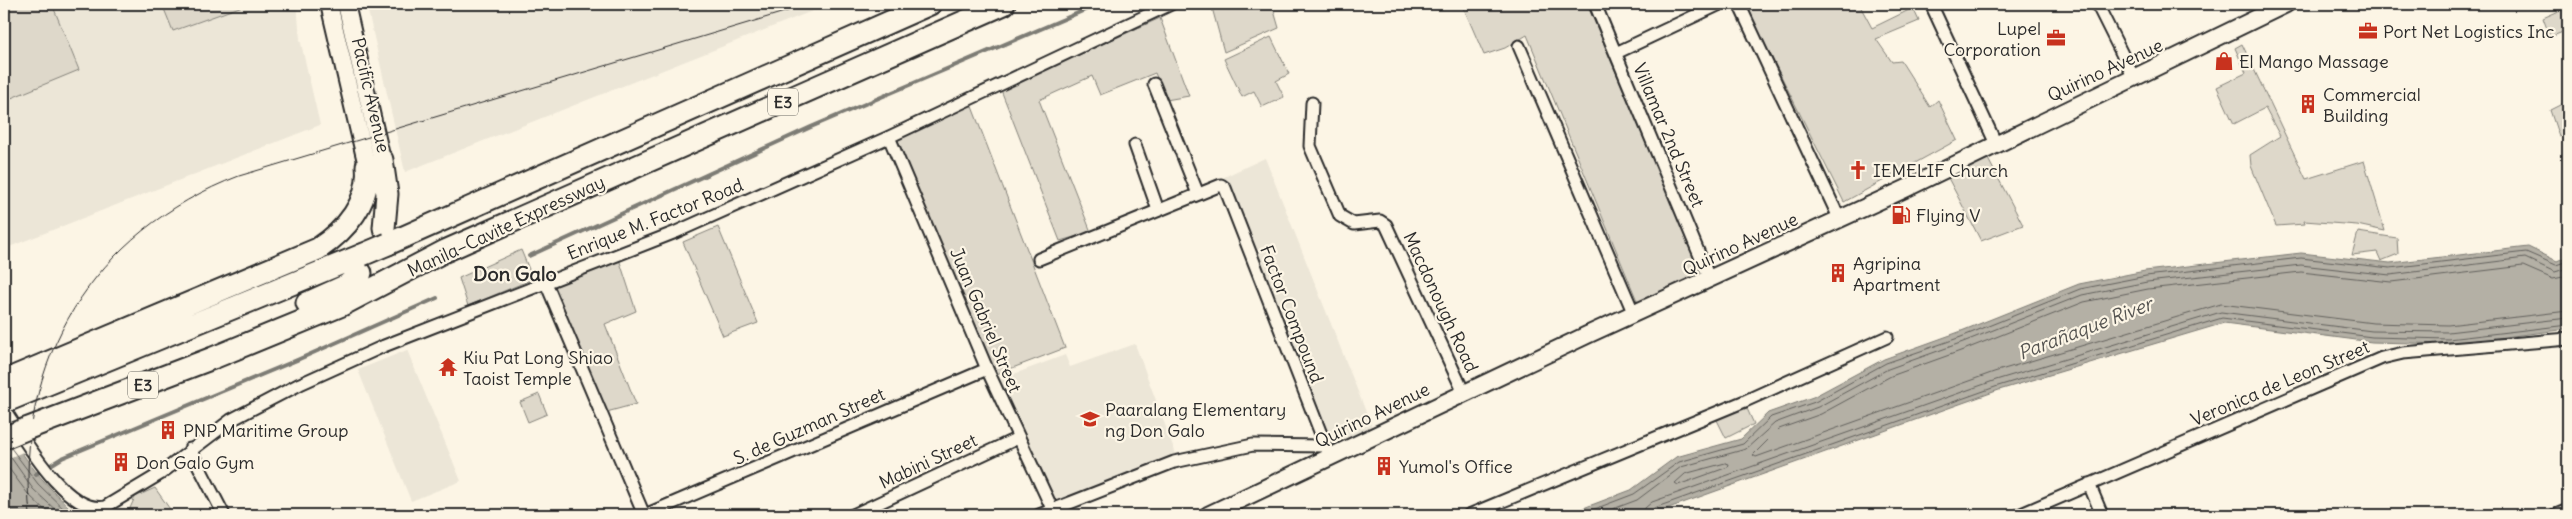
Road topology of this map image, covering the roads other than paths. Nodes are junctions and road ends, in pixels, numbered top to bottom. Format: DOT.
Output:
graph roads {
  1 [pos="329,4"];
  2 [pos="346,4"];
  3 [pos="930,4"];
  4 [pos="1004,4"];
  5 [pos="1171,4"];
  6 [pos="1595,4"];
  7 [pos="1720,4"];
  8 [pos="1739,4"];
  9 [pos="1931,4"];
  10 [pos="2097,4"];
  11 [pos="2286,4"];
  12 [pos="1519,46"];
  13 [pos="1616,53"];
  14 [pos="2134,78"];
  15 [pos="1154,84"];
  16 [pos="1312,103"];
  17 [pos="889,137"];
  18 [pos="1996,144"];
  19 [pos="1135,145"];
  20 [pos="375,163"];
  21 [pos="1198,194"];
  22 [pos="1158,210"];
  23 [pos="1840,220"];
  24 [pos="386,236"];
  25 [pos="1039,259"];
  26 [pos="362,264"];
  27 [pos="1710,280"];
  28 [pos="546,283"];
  29 [pos="1634,314"];
  30 [pos="1887,338"];
  31 [pos="2568,339"];
  32 [pos="987,369"];
  33 [pos="1464,393"];
  34 [pos="6,394"];
  35 [pos="26,429"];
  36 [pos="4,438"];
  37 [pos="1018,438"];
  38 [pos="190,449"];
  39 [pos="1328,452"];
  40 [pos="2089,484"];
  41 [pos="2568,510"];
  42 [pos="99,512"];
  43 [pos="1053,512"];
  44 [pos="224,515"];
  45 [pos="645,515"];
  46 [pos="853,515"];
  47 [pos="1039,515"];
  48 [pos="1208,515"];
  49 [pos="1470,515"];
  50 [pos="2019,515"];
  51 [pos="2102,515"];
  52 [pos="2556,515"];
  1 -- 20 [label="main road, Pacific Avenue"];
  2 -- 20 [label="main road, Pacific Avenue"];
  3 -- 24 [label="highway, Manila–Cavite Expressway / E3"];
  4 -- 35 [label="highway, Manila–Cavite Expressway / E3"];
  5 -- 17 [label="street, Enrique M. Factor Road"];
  6 -- 13 [label="street, Villamar 2nd Street"];
  7 -- 13 [label="street"];
  8 -- 23 [label="street"];
  9 -- 18 [label="street"];
  10 -- 14 [label="street"];
  11 -- 14 [label="main road, Quirino Avenue"];
  12 -- 29 [label="street"];
  13 -- 27 [label="street, Villamar 2nd Street"];
  14 -- 18 [label="main road, Quirino Avenue"];
  15 -- 21 [label="street"];
  16 -- 33 [label="street, Macdonough Road"];
  17 -- 28 [label="street, Enrique M. Factor Road"];
  17 -- 32 [label="street, Juan Gabriel Street"];
  18 -- 23 [label="main road, Quirino Avenue"];
  19 -- 22 [label="street"];
  20 -- 24 [label="highway"];
  20 -- 34 [label="highway"];
  21 -- 22 [label="street"];
  21 -- 39 [label="street, Factor Compound"];
  22 -- 25 [label="street"];
  23 -- 27 [label="main road, Quirino Avenue"];
  24 -- 26 [label="highway, Manila–Cavite Expressway / E3, bridge"];
  26 -- 34 [label="highway, Manila–Cavite Expressway / E3"];
  26 -- 35 [label="highway"];
  27 -- 29 [label="main road, Quirino Avenue"];
  28 -- 38 [label="street, Enrique M. Factor Road"];
  28 -- 45 [label="street"];
  29 -- 33 [label="main road, Quirino Avenue"];
  30 -- 49 [label="street"];
  31 -- 40 [label="street, Veronica de Leon Street"];
  32 -- 37 [label="street, Juan Gabriel Street"];
  32 -- 45 [label="street, S. de Guzman Street"];
  33 -- 39 [label="main road, Quirino Avenue"];
  34 -- 42 [label="street, Enrique M. Factor Road"];
  35 -- 36 [label="highway, Manila–Cavite Expressway / E3, bridge"];
  37 -- 43 [label="street, Juan Gabriel Street"];
  37 -- 46 [label="street, Mabini Street"];
  38 -- 42 [label="street, Enrique M. Factor Road"];
  38 -- 44 [label="street"];
  39 -- 43 [label="street"];
  39 -- 48 [label="main road, Quirino Avenue"];
  40 -- 50 [label="street, Veronica de Leon Street"];
  40 -- 51 [label="street"];
  41 -- 52 [label="street"];
  43 -- 47 [label="street"];
}
